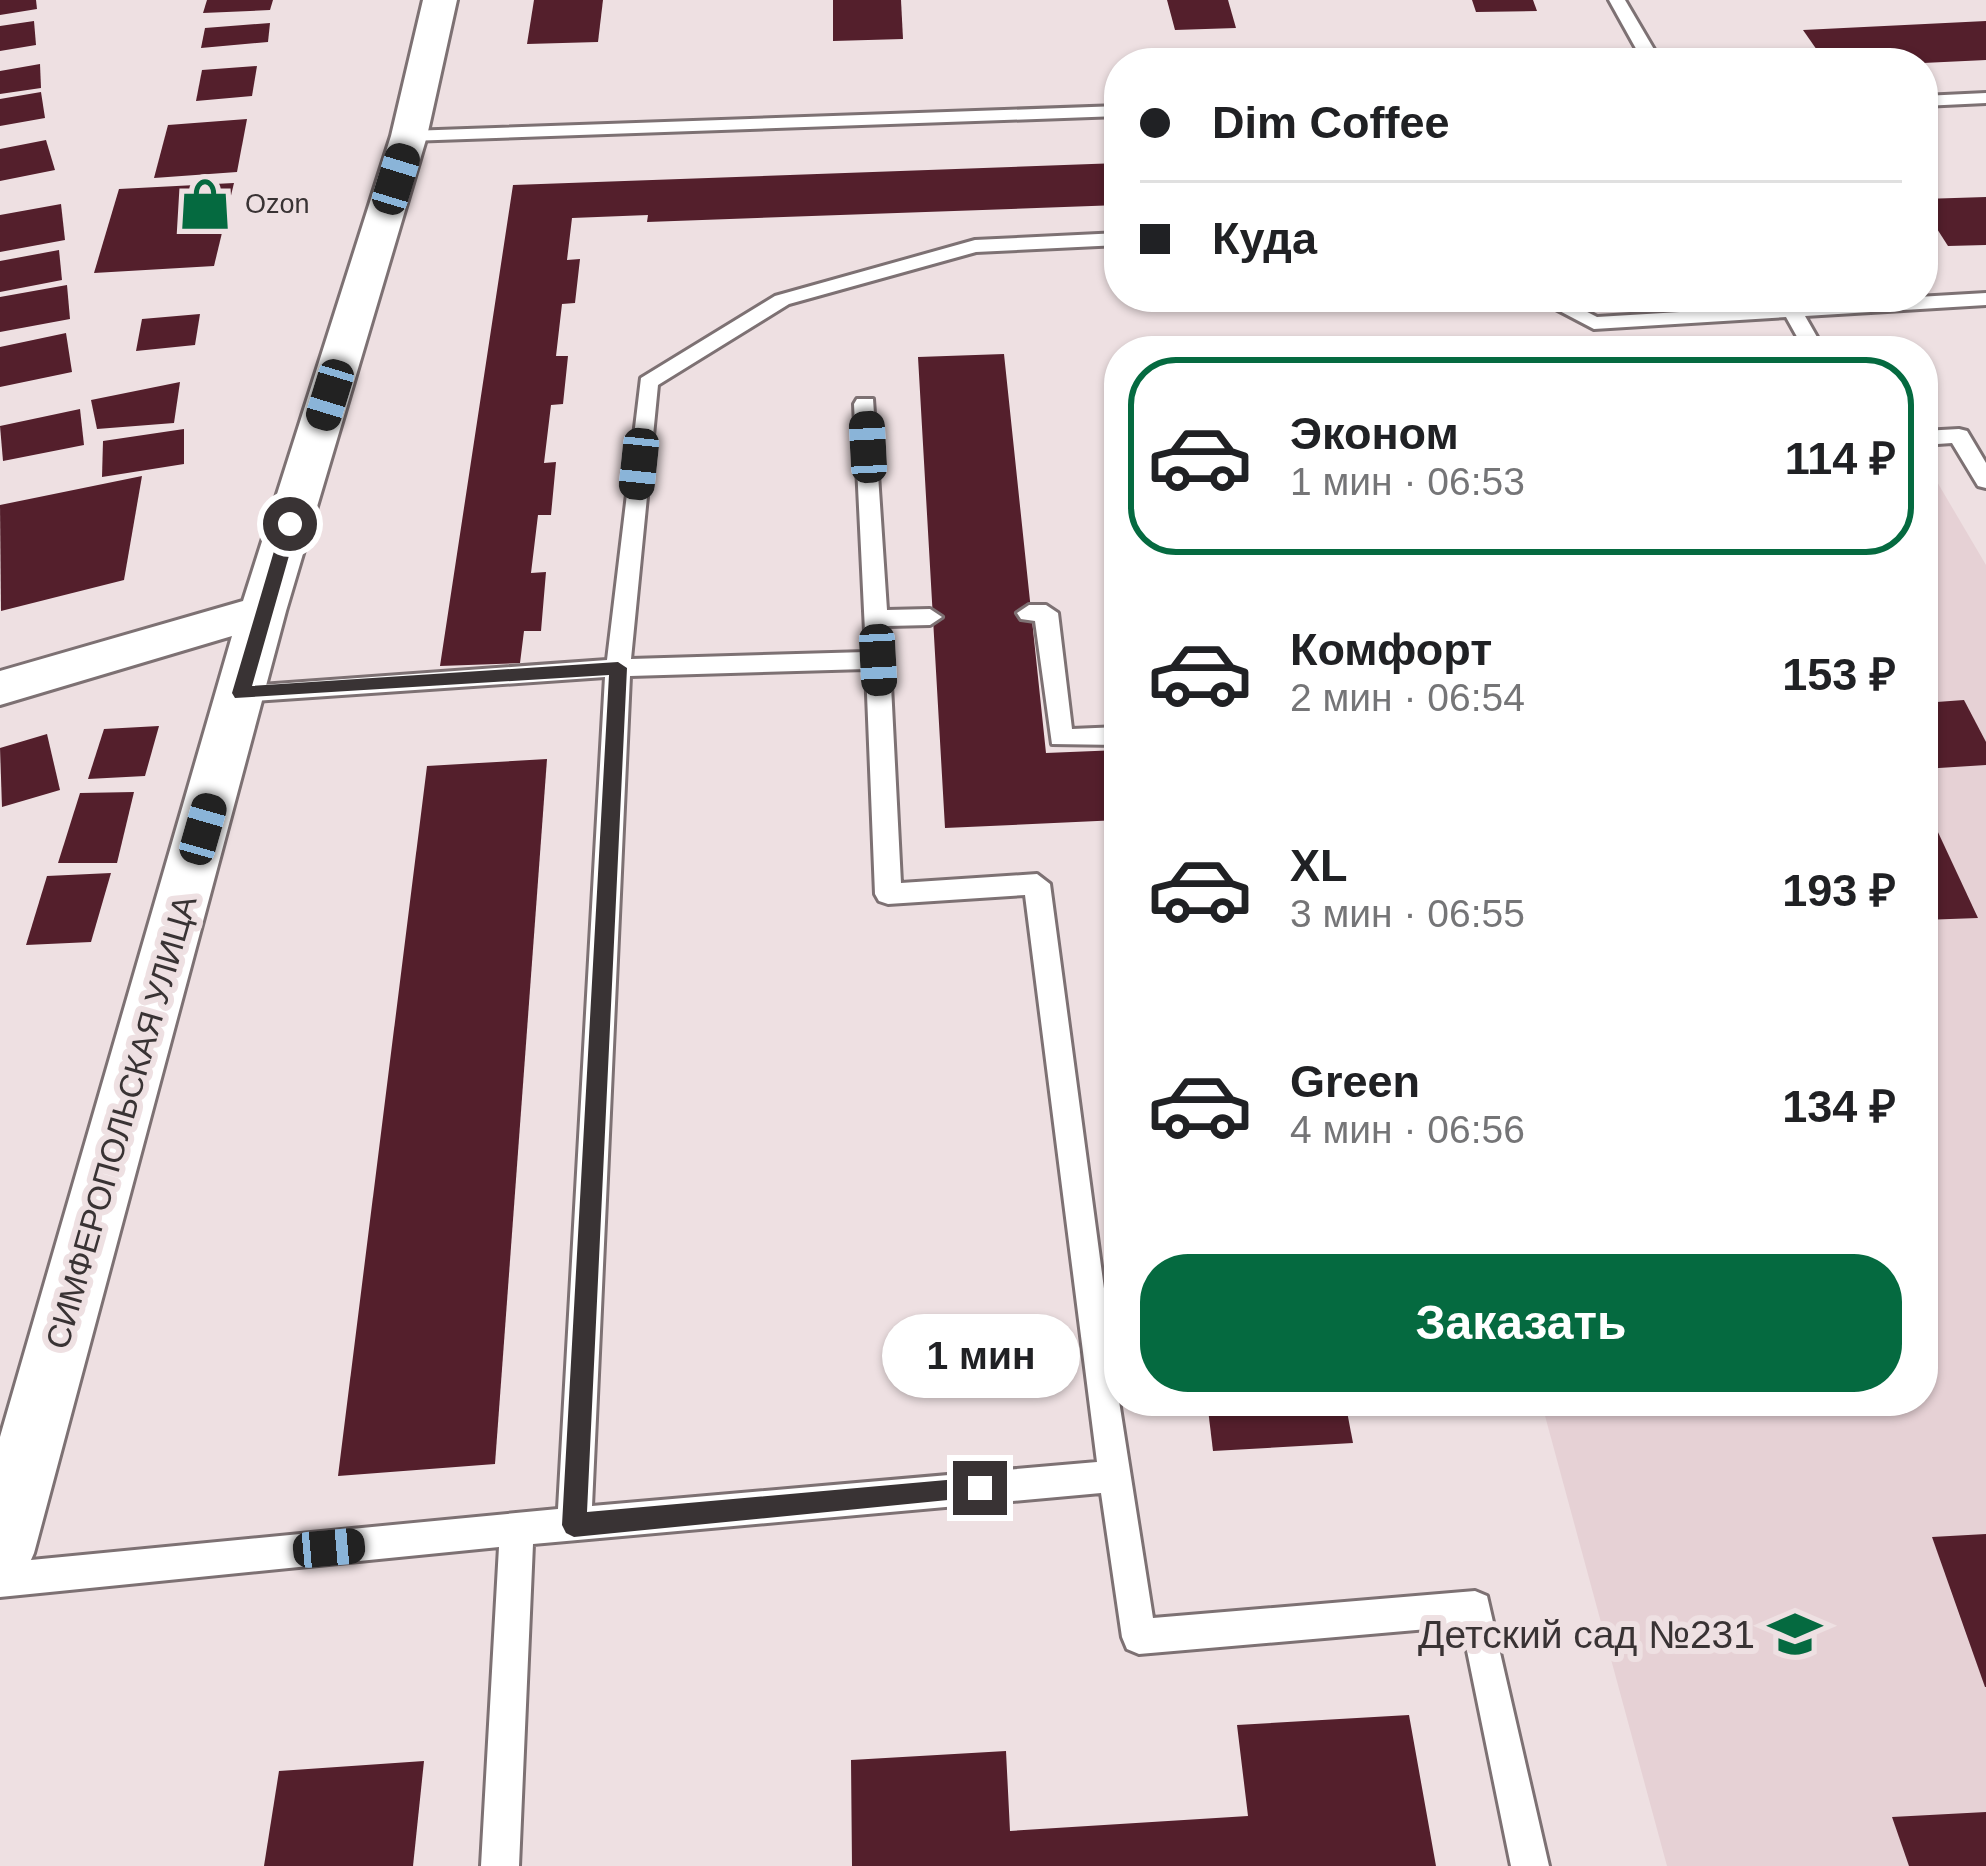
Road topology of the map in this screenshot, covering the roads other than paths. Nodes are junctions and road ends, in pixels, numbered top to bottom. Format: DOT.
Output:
graph roads {
  1 [pos="440,0"];
  2 [pos="1617,0"];
  3 [pos="1644,48"];
  4 [pos="1986,98"];
  5 [pos="1938,100"];
  6 [pos="1104,112"];
  7 [pos="409,136"];
  8 [pos="1104,240"];
  9 [pos="1986,299"];
  10 [pos="1938,300"];
  11 [pos="1574,312"];
  12 [pos="1690,312"];
  13 [pos="866,404"];
  14 [pos="1938,437"];
  15 [pos="1986,481"];
  16 [pos="263,611"];
  17 [pos="1029,613"];
  18 [pos="930,616"];
  19 [pos="877,618"];
  20 [pos="878,660"];
  21 [pos="618,668"];
  22 [pos="0,688"];
  23 [pos="241,693"];
  24 [pos="1104,737"];
  25 [pos="1104,1393"];
  26 [pos="1107,1416"];
  27 [pos="1115,1476"];
  28 [pos="574,1525"];
  29 [pos="517,1529"];
  30 [pos="0,1552"];
  31 [pos="0,1580"];
  32 [pos="500,1866"];
  33 [pos="1530,1866"];
  1 -- 7 [label="street, СИМФЕРОПОЛЬСКАЯ УЛИЦА"];
  2 -- 3 [label="lane"];
  4 -- 5 [label="lane"];
  6 -- 7 [label="lane"];
  7 -- 16 [label="street, СИМФЕРОПОЛЬСКАЯ УЛИЦА"];
  8 -- 21 [label="lane"];
  9 -- 10 [label="lane"];
  11 -- 12 [label="lane"];
  13 -- 19 [label="lane"];
  14 -- 15 [label="lane"];
  16 -- 22 [label="street"];
  16 -- 23 [label="street, СИМФЕРОПОЛЬСКАЯ УЛИЦА"];
  17 -- 24 [label="lane"];
  18 -- 19 [label="lane"];
  19 -- 20 [label="lane"];
  20 -- 21 [label="lane"];
  20 -- 25 [label="lane"];
  21 -- 23 [label="lane"];
  21 -- 28 [label="lane"];
  23 -- 30 [label="street, СИМФЕРОПОЛЬСКАЯ УЛИЦА"];
  26 -- 27 [label="lane"];
  27 -- 28 [label="lane"];
  27 -- 33 [label="lane"];
  28 -- 29 [label="lane"];
  29 -- 31 [label="lane"];
  29 -- 32 [label="lane"];
}
